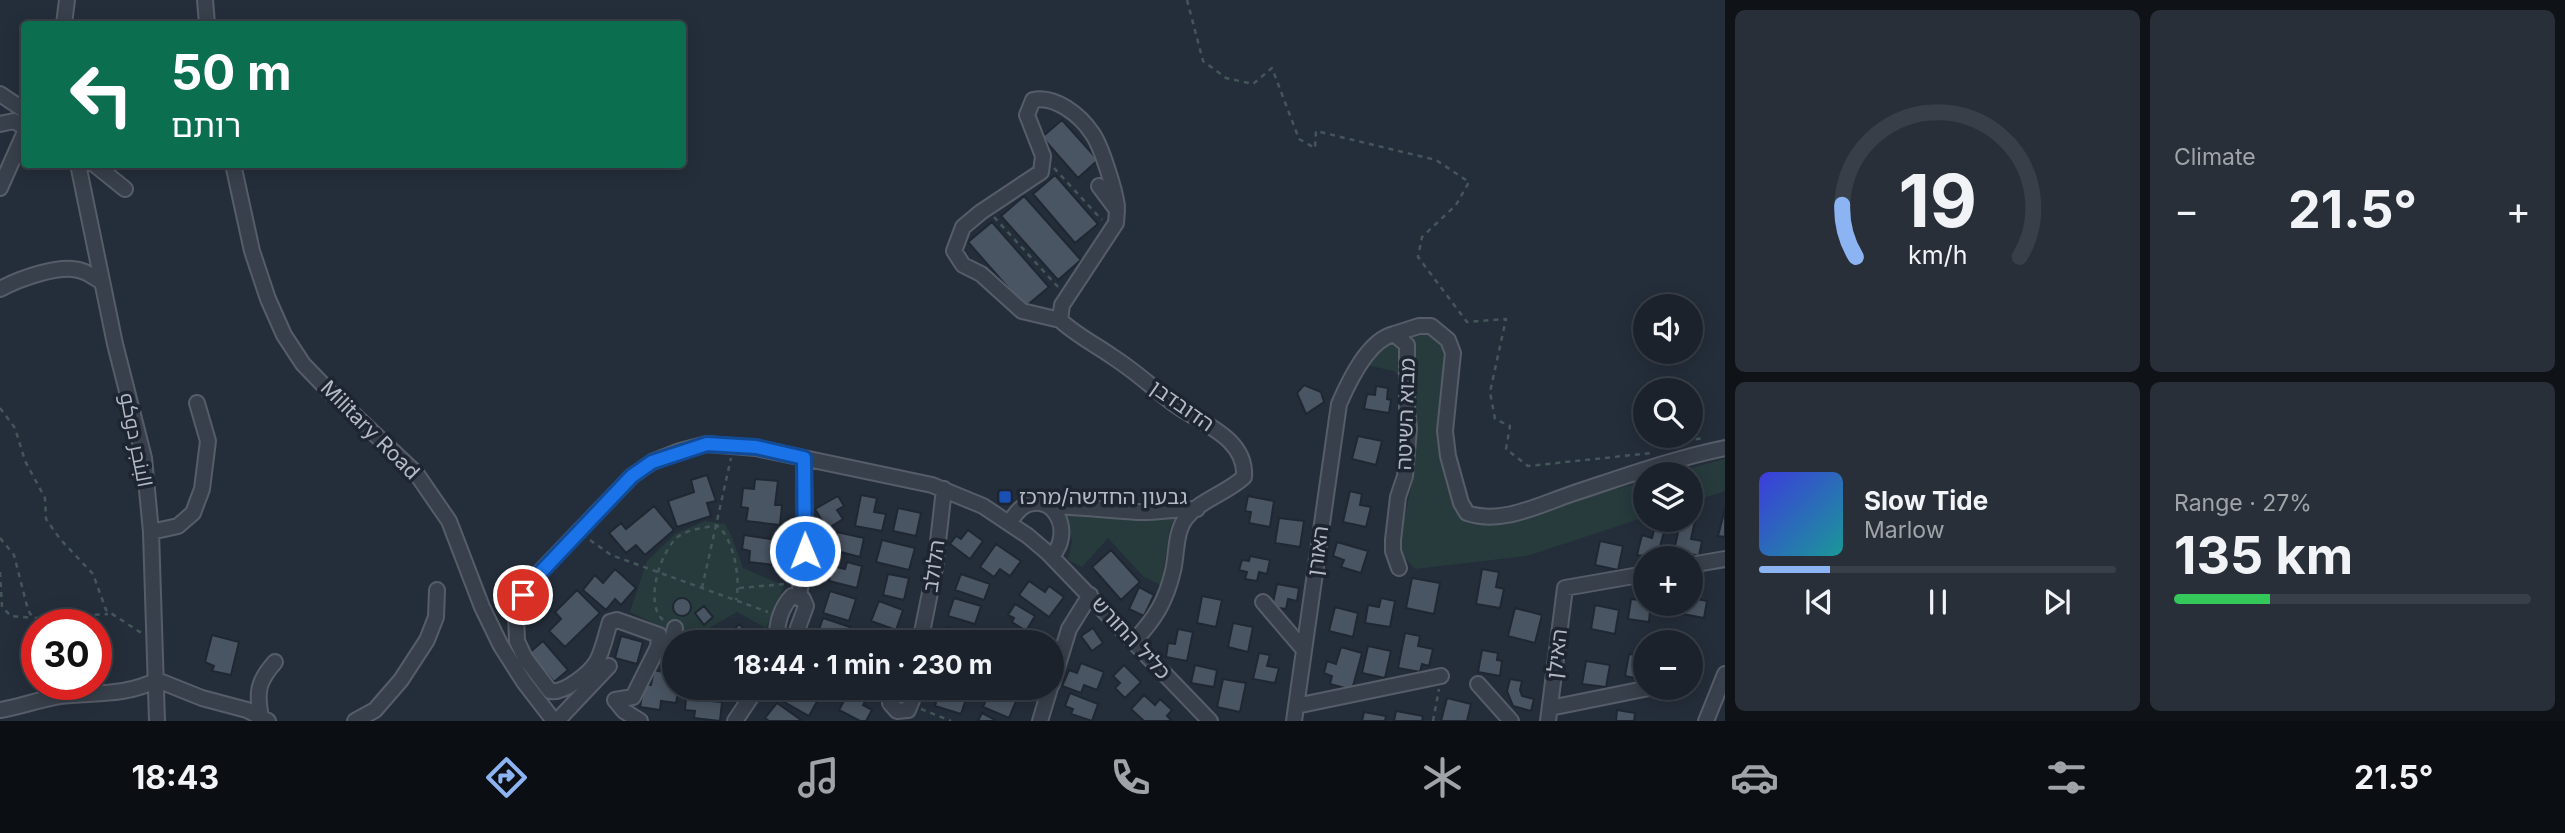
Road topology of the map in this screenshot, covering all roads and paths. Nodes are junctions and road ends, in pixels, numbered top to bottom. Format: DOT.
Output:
graph roads {
  1 [pos="67,0"];
  2 [pos="205,0"];
  3 [pos="1187,0"];
  4 [pos="64,21"];
  5 [pos="207,21"];
  6 [pos="0,94"];
  7 [pos="21,108"];
  8 [pos="0,124"];
  9 [pos="21,125"];
  10 [pos="21,141"];
  11 [pos="1043,156"];
  12 [pos="79,168"];
  13 [pos="99,168"];
  14 [pos="234,168"];
  15 [pos="1099,186"];
  16 [pos="0,188"];
  17 [pos="125,189"];
  18 [pos="1117,210"];
  19 [pos="981,212"];
  20 [pos="1112,230"];
  21 [pos="102,282"];
  22 [pos="0,289"];
  23 [pos="1067,298"];
  24 [pos="1060,320"];
  25 [pos="1394,334"];
  26 [pos="1348,382"];
  27 [pos="197,403"];
  28 [pos="0,408"];
  29 [pos="1713,439"];
  30 [pos="1703,440"];
  31 [pos="734,445"];
  32 [pos="1725,448"];
  33 [pos="1655,453"];
  34 [pos="804,458"];
  35 [pos="944,489"];
  36 [pos="1050,506"];
  37 [pos="1197,509"];
  38 [pos="1009,523"];
  39 [pos="716,525"];
  40 [pos="582,529"];
  41 [pos="151,532"];
  42 [pos="0,538"];
  43 [pos="1052,557"];
  44 [pos="1725,559"];
  45 [pos="1703,563"];
  46 [pos="1399,568"];
  47 [pos="0,572"];
  48 [pos="659,573"];
  49 [pos="1633,575"];
  50 [pos="702,588"];
  51 [pos="739,588"];
  52 [pos="437,590"];
  53 [pos="801,590"];
  54 [pos="1090,594"];
  55 [pos="736,600"];
  56 [pos="1263,602"];
  57 [pos="28,609"];
  58 [pos="106,609"];
  59 [pos="112,615"];
  60 [pos="21,616"];
  61 [pos="781,617"];
  62 [pos="675,628"];
  63 [pos="777,630"];
  64 [pos="797,630"];
  65 [pos="922,630"];
  66 [pos="155,641"];
  67 [pos="1134,641"];
  68 [pos="1064,645"];
  69 [pos="658,647"];
  70 [pos="1304,650"];
  71 [pos="275,662"];
  72 [pos="609,666"];
  73 [pos="1725,674"];
  74 [pos="1441,676"];
  75 [pos="158,680"];
  76 [pos="1478,684"];
  77 [pos="1633,692"];
  78 [pos="749,700"];
  79 [pos="913,700"];
  80 [pos="1047,700"];
  81 [pos="912,705"];
  82 [pos="0,710"];
  83 [pos="1295,714"];
  84 [pos="1195,715"];
  85 [pos="1549,715"];
  86 [pos="895,716"];
  87 [pos="265,719"];
  88 [pos="559,719"];
  89 [pos="157,721"];
  90 [pos="355,721"];
  91 [pos="640,721"];
  92 [pos="735,721"];
  93 [pos="951,721"];
  94 [pos="1040,721"];
  95 [pos="1210,721"];
  96 [pos="1433,721"];
  97 [pos="1511,721"];
  98 [pos="1706,721"];
  1 -- 4 [label="street"];
  2 -- 5 [label="street"];
  3 -- 33 [label="path"];
  6 -- 7 [label="street"];
  8 -- 9 [label="street"];
  10 -- 16 [label="street"];
  11 -- 18 [label="street"];
  11 -- 19 [label="street"];
  11 -- 20 [label="path"];
  12 -- 21 [label="street, البنجر دوكو"];
  13 -- 17 [label="street"];
  14 -- 88 [label="street, Military Road"];
  15 -- 18 [label="street"];
  18 -- 20 [label="street"];
  19 -- 23 [label="path"];
  19 -- 24 [label="street"];
  20 -- 23 [label="street"];
  21 -- 22 [label="street"];
  21 -- 41 [label="street, البنجر دوكو"];
  23 -- 24 [label="street"];
  24 -- 37 [label="street, הדובדבן"];
  25 -- 26 [label="street, מבוא השיטה"];
  25 -- 32 [label="street"];
  25 -- 46 [label="street, מבוא השיטה"];
  26 -- 70 [label="street, האורן"];
  27 -- 41 [label="street"];
  28 -- 58 [label="path"];
  29 -- 30 [label="path"];
  31 -- 34 [label="street, כליל החורש"];
  31 -- 39 [label="path"];
  31 -- 40 [label="street, כליל החורש"];
  34 -- 35 [label="street, כליל החורש"];
  34 -- 53 [label="street"];
  35 -- 38 [label="street, כליל החורש"];
  35 -- 65 [label="street, הלולב"];
  36 -- 37 [label="street"];
  36 -- 38 [label="street"];
  36 -- 43 [label="street"];
  37 -- 67 [label="street, הדובדבן"];
  38 -- 43 [label="street, כליל החורש"];
  39 -- 48 [label="path"];
  39 -- 50 [label="path"];
  39 -- 51 [label="path"];
  40 -- 48 [label="path"];
  40 -- 69 [label="street, כליל החורש"];
  41 -- 66 [label="street, البنجر دوكو"];
  42 -- 57 [label="path"];
  43 -- 54 [label="street, כליל החורש"];
  44 -- 45 [label="street"];
  47 -- 60 [label="path"];
  48 -- 50 [label="path"];
  48 -- 62 [label="path"];
  49 -- 85 [label="street, האילן"];
  50 -- 55 [label="path"];
  51 -- 53 [label="path"];
  51 -- 55 [label="path"];
  52 -- 90 [label="street"];
  53 -- 61 [label="street"];
  53 -- 64 [label="street"];
  54 -- 67 [label="street, כליל החורש"];
  54 -- 68 [label="street"];
  55 -- 61 [label="path"];
  56 -- 70 [label="street"];
  59 -- 66 [label="path"];
  61 -- 63 [label="street"];
  62 -- 69 [label="street"];
  66 -- 75 [label="street, البنجر دوكو"];
  67 -- 84 [label="street, כליל החורש"];
  69 -- 91 [label="street"];
  70 -- 83 [label="street, האורן"];
  71 -- 87 [label="street"];
  72 -- 88 [label="street"];
  73 -- 98 [label="street"];
  74 -- 83 [label="street"];
  74 -- 96 [label="path"];
  75 -- 82 [label="street"];
  75 -- 87 [label="street"];
  75 -- 89 [label="street, البنجر دوكو"];
  76 -- 97 [label="street"];
  77 -- 85 [label="street"];
  78 -- 92 [label="street"];
  79 -- 81 [label="street"];
  80 -- 94 [label="street"];
  81 -- 86 [label="street"];
  81 -- 93 [label="path"];
  84 -- 95 [label="street, כליל החורש"];
}
